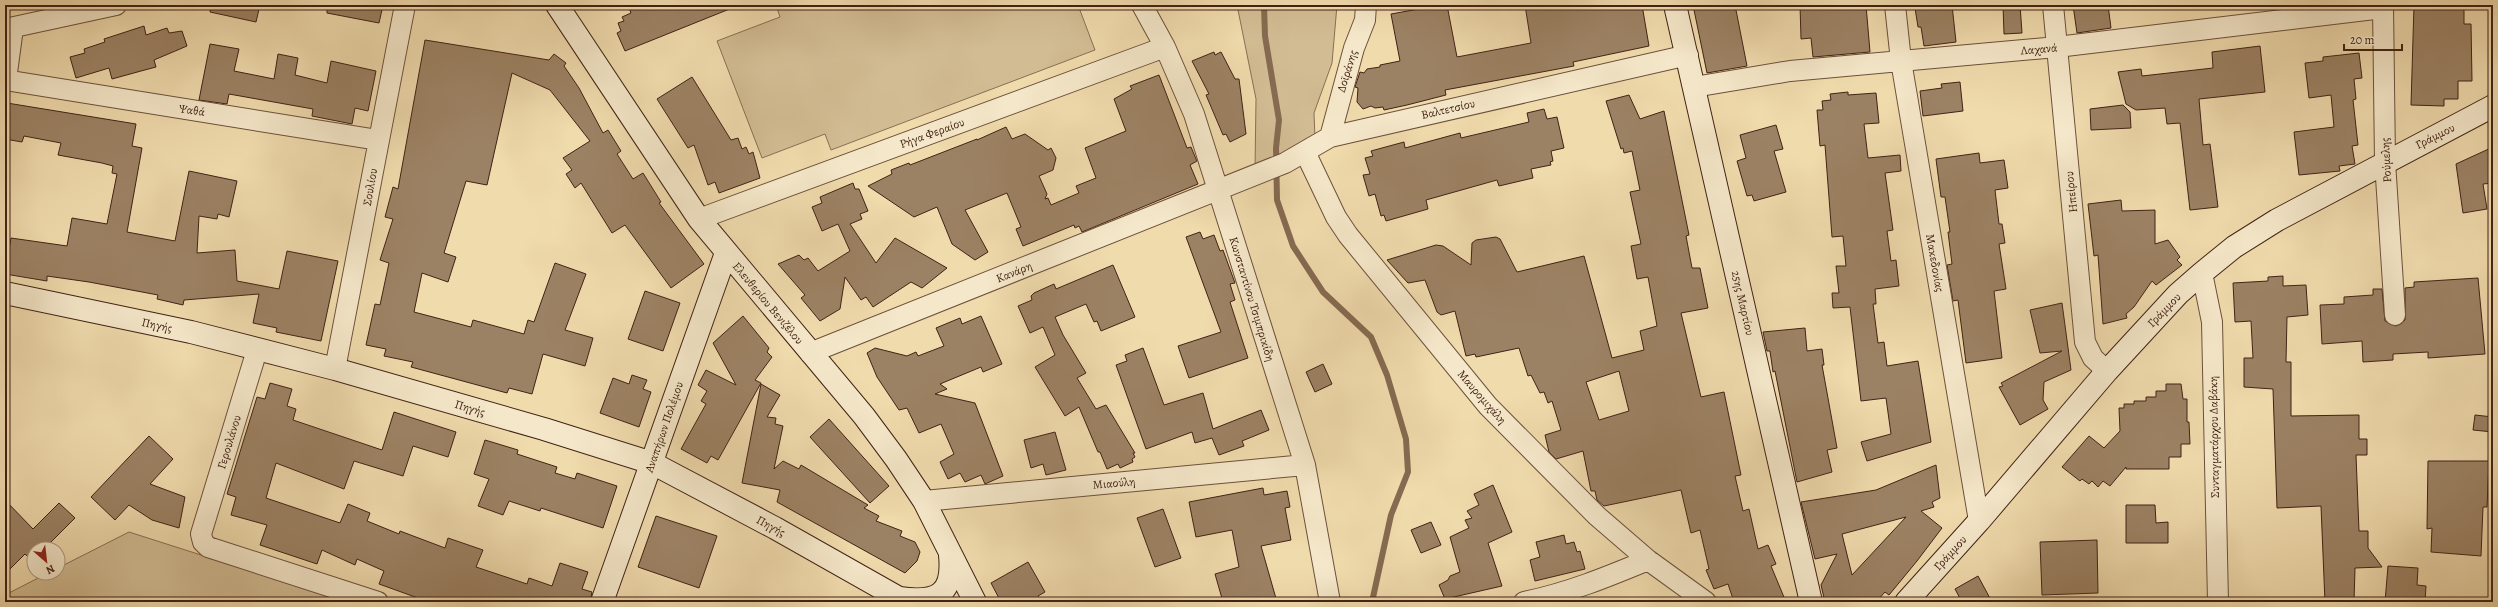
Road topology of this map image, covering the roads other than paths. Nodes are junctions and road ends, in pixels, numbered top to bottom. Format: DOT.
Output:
graph roads {
  1 [pos="116,5"];
  2 [pos="405,5"];
  3 [pos="557,5"];
  4 [pos="1142,5"];
  5 [pos="1366,5"];
  6 [pos="1675,5"];
  7 [pos="1895,5"];
  8 [pos="2053,5"];
  9 [pos="2383,6"];
  10 [pos="9,28"];
  11 [pos="1165,47"];
  12 [pos="2057,47"];
  13 [pos="1688,55"];
  14 [pos="1901,61"];
  15 [pos="6,80"];
  16 [pos="1694,87"];
  17 [pos="2493,106"];
  18 [pos="1330,137"];
  19 [pos="378,140"];
  20 [pos="1305,152"];
  21 [pos="2385,162"];
  22 [pos="1218,190"];
  23 [pos="699,220"];
  24 [pos="726,253"];
  25 [pos="2202,273"];
  26 [pos="5,293"];
  27 [pos="2395,315"];
  28 [pos="257,350"];
  29 [pos="810,353"];
  30 [pos="335,369"];
  31 [pos="2107,371"];
  32 [pos="652,463"];
  33 [pos="1305,465"];
  34 [pos="924,501"];
  35 [pos="1979,521"];
  36 [pos="950,553"];
  37 [pos="1648,560"];
  38 [pos="901,601"];
  39 [pos="378,602"];
  40 [pos="602,602"];
  41 [pos="975,602"];
  42 [pos="1330,602"];
  43 [pos="1524,602"];
  44 [pos="1706,602"];
  45 [pos="1811,602"];
  46 [pos="1906,602"];
  47 [pos="2218,602"];
  1 -- 10 [label="street"];
  2 -- 19 [label="street, Σουλίου"];
  3 -- 23 [label="main road, Ελευθερίου Βενιζέλου"];
  4 -- 11 [label="street, Κωνσταντίνου Τσιμπρικίδη"];
  5 -- 18 [label="street, Δοϊράνης"];
  6 -- 13 [label="main road, 25ης Μαρτίου"];
  7 -- 14 [label="street, Μακεδονίας"];
  8 -- 12 [label="street, Ηπείρου"];
  9 -- 12 [label="street, Λαχανά"];
  9 -- 21 [label="street, Ρούμελης"];
  10 -- 15 [label="street"];
  11 -- 22 [label="street, Κωνσταντίνου Τσιμπρικίδη"];
  11 -- 23 [label="street, Ρήγα Φεραίου"];
  12 -- 14 [label="street, Λαχανά"];
  12 -- 31 [label="street, Ηπείρου"];
  13 -- 16 [label="main road, 25ης Μαρτίου"];
  13 -- 18 [label="street, Βαλτετσίου"];
  14 -- 16 [label="street, Λαχανά"];
  14 -- 35 [label="street, Μακεδονίας"];
  15 -- 19 [label="street, Ψαθά"];
  16 -- 45 [label="main road, 25ης Μαρτίου"];
  17 -- 21 [label="main road, Γράμμου"];
  18 -- 20 [label="street, Βαλτετσίου"];
  19 -- 30 [label="street, Σουλίου"];
  20 -- 22 [label="street, Βαλτετσίου"];
  20 -- 37 [label="street, Μαυρομιχάλη"];
  21 -- 25 [label="main road, Γράμμου"];
  21 -- 27 [label="street, Ρούμελης"];
  22 -- 29 [label="street, Κανάρη"];
  22 -- 33 [label="street, Κωνσταντίνου Τσιμπρικίδη"];
  23 -- 24 [label="main road, Ελευθερίου Βενιζέλου"];
  24 -- 29 [label="main road, Ελευθερίου Βενιζέλου"];
  24 -- 32 [label="main road, Αναπήρων Πολέμου"];
  25 -- 31 [label="main road, Γράμμου"];
  25 -- 47 [label="street, Συνταγματάρχου Δαβάκη"];
  26 -- 28 [label="main road, Πηγής"];
  28 -- 30 [label="main road, Πηγής"];
  28 -- 39 [label="street, Γερουλάνου"];
  29 -- 34 [label="main road, Ελευθερίου Βενιζέλου"];
  30 -- 32 [label="main road, Πηγής"];
  31 -- 35 [label="main road, Γράμμου"];
  32 -- 38 [label="main road, Πηγής"];
  32 -- 40 [label="main road, Αναπήρων Πολέμου"];
  33 -- 34 [label="street, Μιαούλη"];
  33 -- 42 [label="street, Κωνσταντίνου Τσιμπρικίδη"];
  34 -- 36 [label="main road, Ελευθερίου Βενιζέλου"];
  35 -- 46 [label="main road, Γράμμου"];
  36 -- 38 [label="main road"];
  36 -- 41 [label="main road, Ελευθερίου Βενιζέλου"];
  37 -- 43 [label="street"];
  37 -- 44 [label="street, Μαυρομιχάλη"];
}
